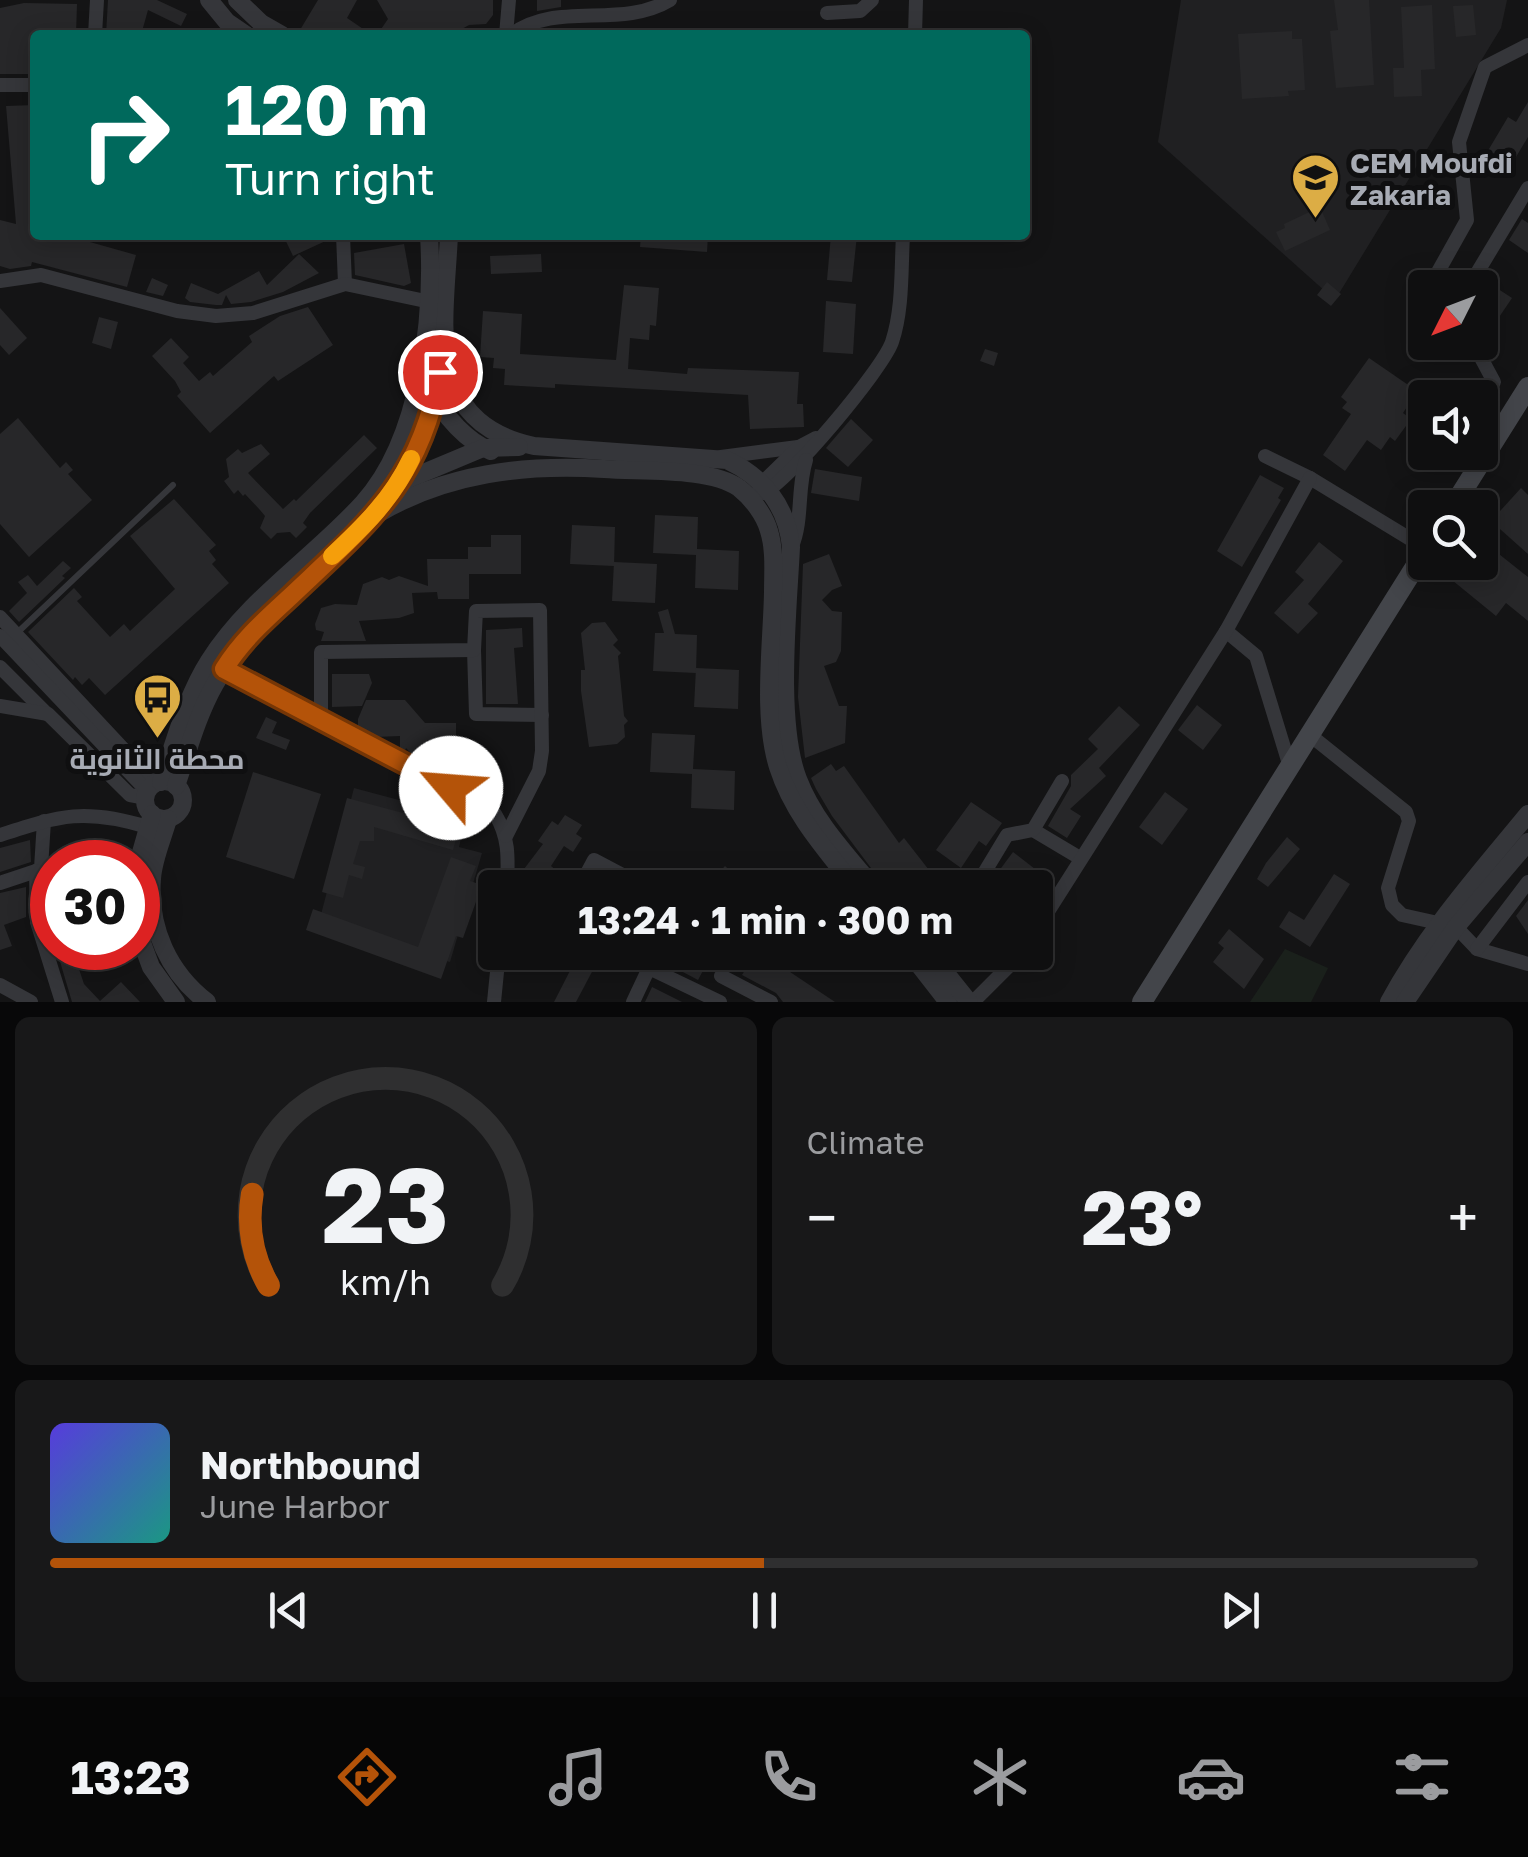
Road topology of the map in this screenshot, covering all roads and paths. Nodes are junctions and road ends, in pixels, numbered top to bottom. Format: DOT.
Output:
graph roads {
  1 [pos="97,0"];
  2 [pos="209,0"];
  3 [pos="236,0"];
  4 [pos="509,0"];
  5 [pos="670,0"];
  6 [pos="872,0"];
  7 [pos="916,0"];
  8 [pos="827,13"];
  9 [pos="95,30"];
  10 [pos="239,30"];
  11 [pos="273,30"];
  12 [pos="509,30"];
  13 [pos="515,30"];
  14 [pos="915,30"];
  15 [pos="1528,45"];
  16 [pos="1,80"];
  17 [pos="30,85"];
  18 [pos="1528,188"];
  19 [pos="343,240"];
  20 [pos="430,240"];
  21 [pos="448,240"];
  22 [pos="903,240"];
  23 [pos="1439,270"];
  24 [pos="1479,270"];
  25 [pos="0,280"];
  26 [pos="345,284"];
  27 [pos="437,303"];
  28 [pos="444,347"];
  29 [pos="424,348"];
  30 [pos="1528,387"];
  31 [pos="435,398"];
  32 [pos="1498,426"];
  33 [pos="1502,429"];
  34 [pos="534,446"];
  35 [pos="483,448"];
  36 [pos="804,450"];
  37 [pos="1265,456"];
  38 [pos="715,458"];
  39 [pos="531,468"];
  40 [pos="1310,478"];
  41 [pos="400,483"];
  42 [pos="173,485"];
  43 [pos="1463,490"];
  44 [pos="762,494"];
  45 [pos="371,508"];
  46 [pos="1408,539"];
  47 [pos="792,547"];
  48 [pos="1408,577"];
  49 [pos="0,617"];
  50 [pos="1226,631"];
  51 [pos="8,635"];
  52 [pos="474,650"];
  53 [pos="216,666"];
  54 [pos="4,677"];
  55 [pos="0,706"];
  56 [pos="48,714"];
  57 [pos="542,714"];
  58 [pos="321,720"];
  59 [pos="1310,735"];
  60 [pos="1290,767"];
  61 [pos="1062,782"];
  62 [pos="157,800"];
  63 [pos="1528,814"];
  64 [pos="44,820"];
  65 [pos="1033,830"];
  66 [pos="0,835"];
  67 [pos="506,836"];
  68 [pos="42,840"];
  69 [pos="145,840"];
  70 [pos="1528,842"];
  71 [pos="1080,858"];
  72 [pos="507,870"];
  73 [pos="589,870"];
  74 [pos="613,870"];
  75 [pos="842,870"];
  76 [pos="860,870"];
  77 [pos="986,870"];
  78 [pos="30,873"];
  79 [pos="1528,882"];
  80 [pos="0,883"];
  81 [pos="1053,902"];
  82 [pos="1447,925"];
  83 [pos="1477,949"];
  84 [pos="1528,964"];
  85 [pos="52,970"];
  86 [pos="154,970"];
  87 [pos="497,970"];
  88 [pos="922,970"];
  89 [pos="945,970"];
  90 [pos="1004,970"];
  91 [pos="722,976"];
  92 [pos="0,984"];
  93 [pos="699,998"];
  94 [pos="31,1002"];
  95 [pos="62,1002"];
  96 [pos="176,1002"];
  97 [pos="207,1002"];
  98 [pos="494,1002"];
  99 [pos="632,1002"];
  100 [pos="720,1002"];
  101 [pos="771,1002"];
  102 [pos="948,1002"];
  103 [pos="971,1002"];
  104 [pos="1142,1002"];
  105 [pos="1389,1002"];
  106 [pos="1405,1002"];
  1 -- 9 [label="street"];
  2 -- 10 [label="street"];
  3 -- 11 [label="street"];
  4 -- 12 [label="street"];
  5 -- 13 [label="street"];
  6 -- 8 [label="street"];
  7 -- 14 [label="street"];
  15 -- 23 [label="street"];
  16 -- 17 [label="street"];
  18 -- 24 [label="street"];
  19 -- 26 [label="street"];
  20 -- 27 [label="street"];
  21 -- 27 [label="street"];
  22 -- 36 [label="street"];
  25 -- 26 [label="street"];
  26 -- 27 [label="street"];
  27 -- 28 [label="street"];
  27 -- 29 [label="street"];
  28 -- 31 [label="street"];
  28 -- 34 [label="street"];
  29 -- 31 [label="street"];
  29 -- 45 [label="street"];
  30 -- 33 [label="main road"];
  31 -- 35 [label="street"];
  31 -- 41 [label="street"];
  32 -- 33 [label="street"];
  33 -- 43 [label="main road"];
  34 -- 35 [label="street"];
  34 -- 38 [label="street"];
  35 -- 39 [label="street"];
  35 -- 41 [label="street"];
  36 -- 38 [label="street"];
  36 -- 44 [label="street"];
  36 -- 47 [label="street"];
  37 -- 40 [label="street"];
  38 -- 44 [label="street"];
  39 -- 44 [label="street"];
  39 -- 45 [label="street"];
  40 -- 46 [label="street"];
  40 -- 50 [label="street"];
  41 -- 45 [label="street"];
  42 -- 51 [label="lane"];
  44 -- 47 [label="street"];
  44 -- 75 [label="street"];
  45 -- 53 [label="street"];
  47 -- 76 [label="street"];
  48 -- 59 [label="main road"];
  49 -- 51 [label="street"];
  50 -- 60 [label="street"];
  50 -- 71 [label="street"];
  51 -- 62 [label="street"];
  52 -- 57 [label="street"];
  52 -- 57 [label="street"];
  52 -- 58 [label="street"];
  53 -- 58 [label="street"];
  53 -- 62 [label="street"];
  54 -- 56 [label="street"];
  55 -- 56 [label="street"];
  56 -- 62 [label="street"];
  57 -- 67 [label="street"];
  58 -- 67 [label="street"];
  59 -- 60 [label="main road"];
  59 -- 82 [label="street"];
  60 -- 104 [label="main road"];
  61 -- 65 [label="street"];
  62 -- 64 [label="street"];
  62 -- 69 [label="street"];
  62 -- 97 [label="street"];
  63 -- 82 [label="street"];
  64 -- 66 [label="street"];
  64 -- 68 [label="street"];
  65 -- 71 [label="street"];
  65 -- 77 [label="street"];
  67 -- 72 [label="street"];
  70 -- 82 [label="street"];
  71 -- 81 [label="street"];
  73 -- 74 [label="street"];
  78 -- 80 [label="street"];
  79 -- 83 [label="street"];
  82 -- 83 [label="street"];
  82 -- 105 [label="street"];
  82 -- 106 [label="street"];
  83 -- 84 [label="street"];
  85 -- 95 [label="street"];
  86 -- 96 [label="street"];
  87 -- 98 [label="street"];
  88 -- 102 [label="street"];
  89 -- 103 [label="street"];
  90 -- 103 [label="street"];
  91 -- 101 [label="street"];
  92 -- 94 [label="street"];
  93 -- 99 [label="street"];
  93 -- 100 [label="street"];
}
